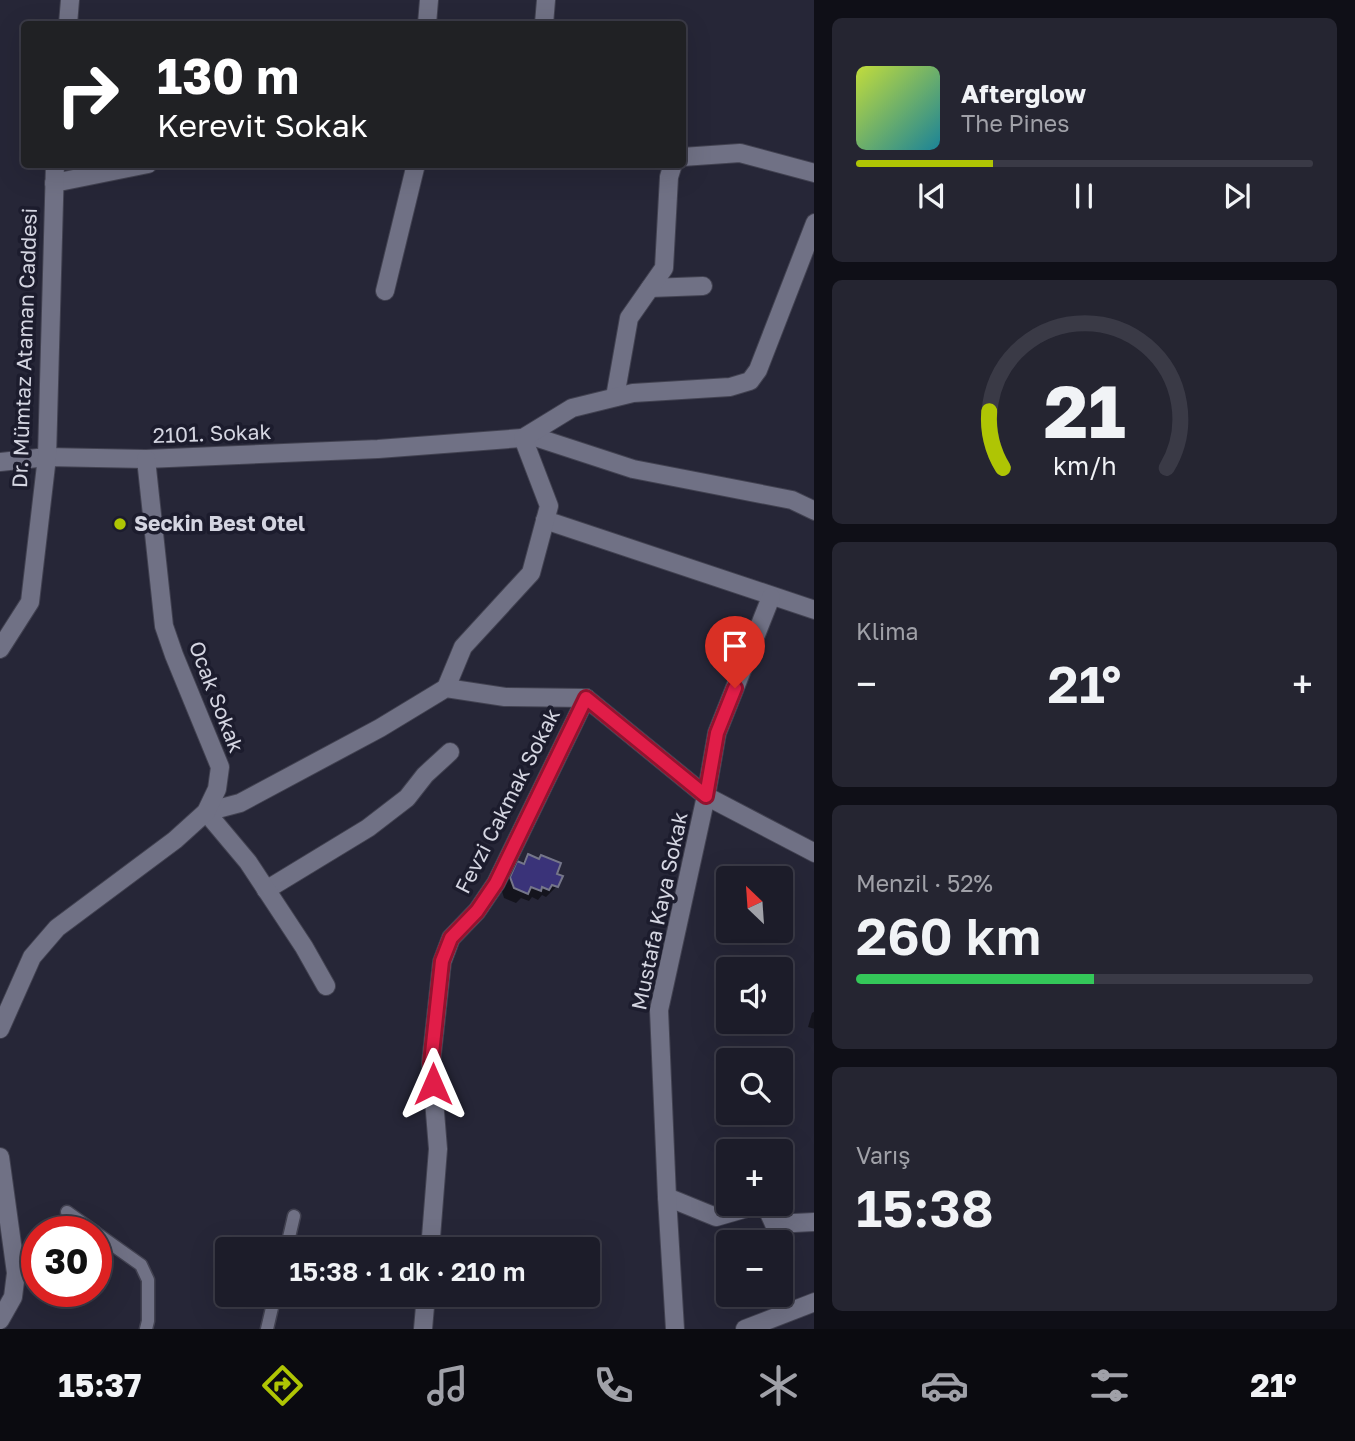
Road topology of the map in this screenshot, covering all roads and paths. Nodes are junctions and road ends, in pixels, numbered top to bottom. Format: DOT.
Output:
graph roads {
  1 [pos="70,0"];
  2 [pos="429,0"];
  3 [pos="546,0"];
  4 [pos="68,21"];
  5 [pos="428,21"];
  6 [pos="544,21"];
  7 [pos="686,157"];
  8 [pos="111,168"];
  9 [pos="415,168"];
  10 [pos="672,168"];
  11 [pos="814,173"];
  12 [pos="55,174"];
  13 [pos="814,223"];
  14 [pos="703,286"];
  15 [pos="650,288"];
  16 [pos="385,291"];
  17 [pos="615,397"];
  18 [pos="523,438"];
  19 [pos="47,457"];
  20 [pos="146,460"];
  21 [pos="0,462"];
  22 [pos="814,511"];
  23 [pos="545,520"];
  24 [pos="771,597"];
  25 [pos="814,610"];
  26 [pos="0,649"];
  27 [pos="446,688"];
  28 [pos="586,698"];
  29 [pos="450,752"];
  30 [pos="706,796"];
  31 [pos="206,813"];
  32 [pos="814,853"];
  33 [pos="266,890"];
  34 [pos="326,986"];
  35 [pos="7,995"];
  36 [pos="0,1030"];
  37 [pos="0,1157"];
  38 [pos="667,1197"];
  39 [pos="68,1212"];
  40 [pos="74,1216"];
  41 [pos="294,1216"];
  42 [pos="720,1216"];
  43 [pos="770,1216"];
  44 [pos="814,1222"];
  45 [pos="289,1237"];
  46 [pos="431,1237"];
  47 [pos="112,1244"];
  48 [pos="814,1302"];
  49 [pos="272,1307"];
  50 [pos="425,1307"];
  51 [pos="0,1320"];
  52 [pos="146,1329"];
  53 [pos="267,1329"];
  54 [pos="423,1329"];
  55 [pos="675,1329"];
  56 [pos="745,1329"];
  1 -- 4 [label="street"];
  2 -- 5 [label="street"];
  3 -- 6 [label="street"];
  7 -- 11 [label="street"];
  8 -- 12 [label="street"];
  9 -- 16 [label="street"];
  10 -- 15 [label="street"];
  12 -- 19 [label="street, Dr. Mümtaz Ataman Caddesi"];
  13 -- 17 [label="street"];
  14 -- 15 [label="street"];
  15 -- 17 [label="street"];
  17 -- 18 [label="street"];
  18 -- 20 [label="street, 2101. Sokak"];
  18 -- 22 [label="street"];
  18 -- 23 [label="street"];
  19 -- 20 [label="street, 2101. Sokak"];
  19 -- 21 [label="street, 2101. Sokak"];
  19 -- 26 [label="street, Dr. Mümtaz Ataman Caddesi"];
  20 -- 31 [label="street, Ocak Sokak"];
  23 -- 24 [label="street"];
  23 -- 27 [label="street"];
  24 -- 25 [label="street"];
  24 -- 30 [label="street, Mustafa Kaya Sokak"];
  27 -- 28 [label="street"];
  27 -- 31 [label="street"];
  28 -- 30 [label="street"];
  28 -- 46 [label="street, Fevzi Cakmak Sokak"];
  29 -- 33 [label="street"];
  30 -- 32 [label="street"];
  30 -- 38 [label="street, Mustafa Kaya Sokak"];
  31 -- 33 [label="street"];
  31 -- 35 [label="street, Ocak Sokak"];
  33 -- 34 [label="street"];
  35 -- 36 [label="street, Ocak Sokak"];
  37 -- 51 [label="street"];
  38 -- 42 [label="street"];
  38 -- 55 [label="street, Mustafa Kaya Sokak"];
  39 -- 40 [label="lane"];
  41 -- 45 [label="lane"];
  43 -- 44 [label="street"];
  47 -- 52 [label="lane"];
  48 -- 56 [label="street"];
  49 -- 53 [label="lane"];
  50 -- 54 [label="street"];
}
